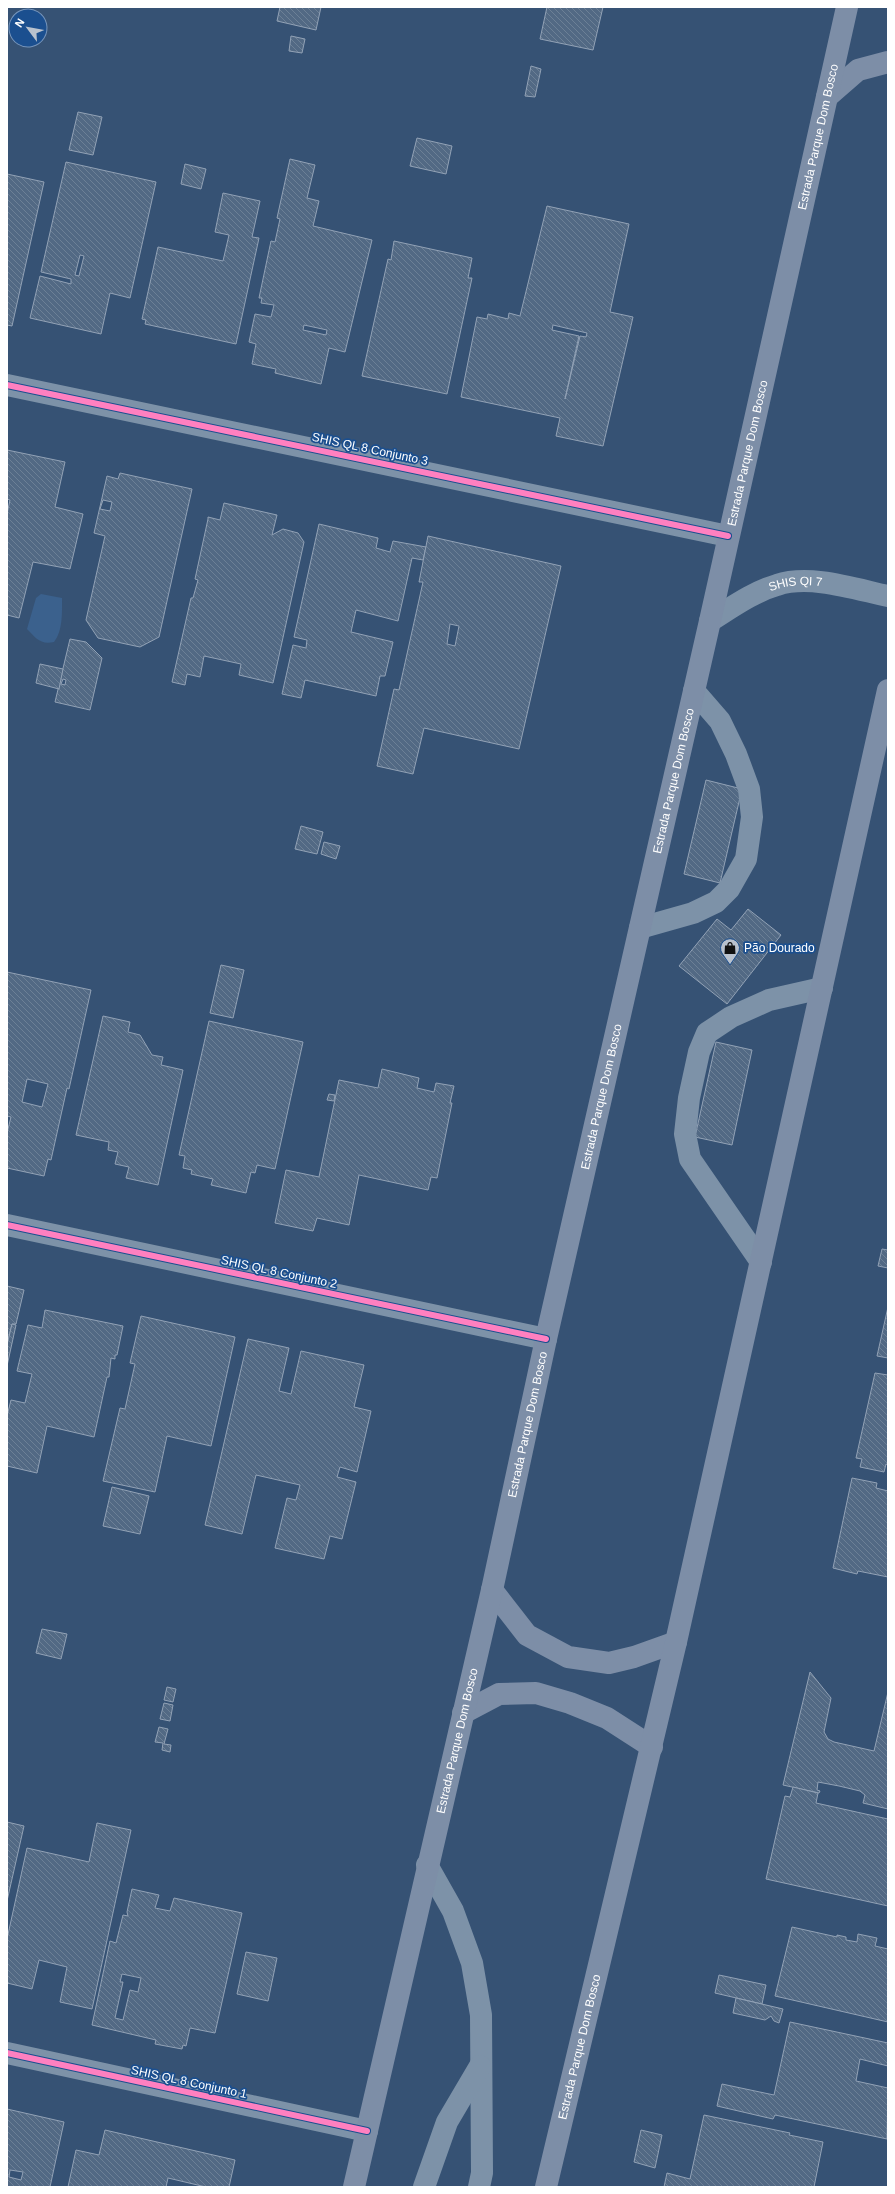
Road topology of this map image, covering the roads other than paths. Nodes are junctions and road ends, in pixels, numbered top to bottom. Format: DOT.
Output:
graph roads {
  1 [pos="847,7"];
  2 [pos="888,62"];
  3 [pos="827,97"];
  4 [pos="7,385"];
  5 [pos="728,536"];
  6 [pos="888,596"];
  7 [pos="710,621"];
  8 [pos="888,690"];
  9 [pos="694,691"];
  10 [pos="640,928"];
  11 [pos="822,988"];
  12 [pos="7,1225"];
  13 [pos="761,1262"];
  14 [pos="546,1339"];
  15 [pos="492,1590"];
  16 [pos="676,1642"];
  17 [pos="463,1713"];
  18 [pos="652,1747"];
  19 [pos="427,1865"];
  20 [pos="7,2053"];
  21 [pos="481,2065"];
  22 [pos="367,2131"];
  23 [pos="354,2187"];
  24 [pos="424,2187"];
  25 [pos="479,2187"];
  26 [pos="546,2187"];
  1 -- 3 [label="main road, Estrada Parque Dom Bosco"];
  2 -- 3 [label="main road"];
  3 -- 5 [label="main road, Estrada Parque Dom Bosco"];
  4 -- 5 [label="street, SHIS QL 8 Conjunto 3"];
  5 -- 7 [label="main road, Estrada Parque Dom Bosco"];
  6 -- 7 [label="street, SHIS QI 7"];
  7 -- 9 [label="main road, Estrada Parque Dom Bosco"];
  8 -- 11 [label="main road, Estrada Parque Dom Bosco"];
  9 -- 10 [label="main road, Estrada Parque Dom Bosco"];
  9 -- 10 [label="street"];
  10 -- 14 [label="main road, Estrada Parque Dom Bosco"];
  11 -- 13 [label="main road, Estrada Parque Dom Bosco"];
  11 -- 13 [label="street"];
  12 -- 14 [label="street, SHIS QL 8 Conjunto 2"];
  13 -- 16 [label="main road, Estrada Parque Dom Bosco"];
  14 -- 15 [label="main road, Estrada Parque Dom Bosco"];
  15 -- 16 [label="main road"];
  15 -- 17 [label="main road, Estrada Parque Dom Bosco"];
  16 -- 18 [label="main road, Estrada Parque Dom Bosco"];
  17 -- 18 [label="main road"];
  17 -- 19 [label="main road, Estrada Parque Dom Bosco"];
  18 -- 26 [label="main road, Estrada Parque Dom Bosco"];
  19 -- 21 [label="street"];
  19 -- 22 [label="main road, Estrada Parque Dom Bosco"];
  20 -- 22 [label="street, SHIS QL 8 Conjunto 1"];
  21 -- 24 [label="street"];
  21 -- 25 [label="street"];
  22 -- 23 [label="main road, Estrada Parque Dom Bosco"];
}
